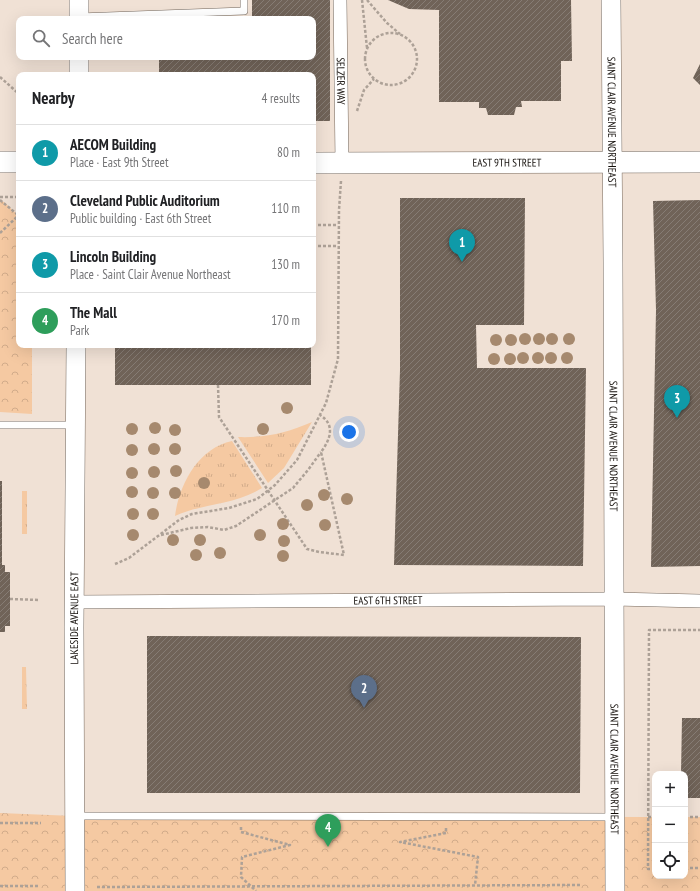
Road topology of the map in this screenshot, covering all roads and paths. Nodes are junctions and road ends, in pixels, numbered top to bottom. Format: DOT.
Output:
graph roads {
  1 [pos="244,0"];
  2 [pos="340,0"];
  3 [pos="362,0"];
  4 [pos="367,0"];
  5 [pos="610,0"];
  6 [pos="79,12"];
  7 [pos="401,34"];
  8 [pos="367,49"];
  9 [pos="79,60"];
  10 [pos="79,72"];
  11 [pos="0,77"];
  12 [pos="374,78"];
  13 [pos="16,91"];
  14 [pos="357,115"];
  15 [pos="0,162"];
  16 [pos="16,162"];
  17 [pos="700,162"];
  18 [pos="316,163"];
  19 [pos="342,163"];
  20 [pos="611,163"];
  21 [pos="16,197"];
  22 [pos="0,198"];
  23 [pos="16,212"];
  24 [pos="16,218"];
  25 [pos="316,225"];
  26 [pos="338,225"];
  27 [pos="0,233"];
  28 [pos="316,246"];
  29 [pos="338,246"];
  30 [pos="76,348"];
  31 [pos="218,385"];
  32 [pos="320,415"];
  33 [pos="0,425"];
  34 [pos="75,425"];
  35 [pos="321,452"];
  36 [pos="269,490"];
  37 [pos="275,500"];
  38 [pos="158,535"];
  39 [pos="115,564"];
  40 [pos="10,599"];
  41 [pos="614,599"];
  42 [pos="40,600"];
  43 [pos="700,601"];
  44 [pos="75,602"];
  45 [pos="700,630"];
  46 [pos="74,816"];
  47 [pos="242,816"];
  48 [pos="446,817"];
  49 [pos="615,817"];
  50 [pos="648,817"];
  51 [pos="652,817"];
  52 [pos="688,817"];
  53 [pos="700,817"];
  54 [pos="0,823"];
  55 [pos="41,823"];
  56 [pos="688,868"];
  57 [pos="700,868"];
  58 [pos="652,869"];
  59 [pos="475,885"];
  60 [pos="582,885"];
  61 [pos="0,886"];
  62 [pos="40,886"];
  63 [pos="250,886"];
  64 [pos="458,886"];
  65 [pos="97,887"];
  66 [pos="75,891"];
  67 [pos="256,891"];
  68 [pos="459,891"];
  69 [pos="615,891"];
  1 -- 6 [label="lane"];
  2 -- 19 [label="street, SELZER WAY"];
  3 -- 8 [label="path"];
  4 -- 7 [label="path"];
  5 -- 20 [label="street, SAINT CLAIR AVENUE NORTHEAST"];
  7 -- 8 [label="path"];
  7 -- 12 [label="path"];
  8 -- 12 [label="path"];
  9 -- 10 [label="street"];
  11 -- 13 [label="path"];
  12 -- 14 [label="path"];
  15 -- 16 [label="main road"];
  17 -- 20 [label="main road, EAST 9TH STREET"];
  18 -- 19 [label="main road, EAST 9TH STREET"];
  19 -- 20 [label="main road, EAST 9TH STREET"];
  19 -- 26 [label="path"];
  20 -- 41 [label="street, SAINT CLAIR AVENUE NORTHEAST"];
  21 -- 22 [label="path"];
  22 -- 23 [label="path"];
  24 -- 27 [label="path"];
  25 -- 26 [label="path"];
  26 -- 29 [label="path"];
  28 -- 29 [label="path"];
  29 -- 32 [label="path"];
  30 -- 34 [label="street, LAKESIDE AVENUE EAST"];
  31 -- 36 [label="path"];
  32 -- 35 [label="path"];
  32 -- 36 [label="path"];
  33 -- 34 [label="lane"];
  34 -- 44 [label="street, LAKESIDE AVENUE EAST"];
  35 -- 37 [label="path"];
  35 -- 37 [label="path"];
  36 -- 37 [label="path"];
  36 -- 38 [label="path"];
  37 -- 38 [label="path"];
  38 -- 39 [label="path"];
  40 -- 42 [label="path"];
  41 -- 43 [label="street, EAST 6TH STREET"];
  41 -- 44 [label="street, EAST 6TH STREET"];
  41 -- 49 [label="street, SAINT CLAIR AVENUE NORTHEAST"];
  44 -- 46 [label="street, LAKESIDE AVENUE EAST"];
  45 -- 50 [label="path"];
  46 -- 47 [label="lane"];
  46 -- 66 [label="street, LAKESIDE AVENUE EAST"];
  47 -- 48 [label="lane"];
  47 -- 63 [label="path"];
  48 -- 49 [label="lane"];
  48 -- 59 [label="path"];
  49 -- 69 [label="street, SAINT CLAIR AVENUE NORTHEAST"];
  50 -- 51 [label="path"];
  50 -- 58 [label="path"];
  52 -- 53 [label="path"];
  54 -- 55 [label="path"];
  56 -- 57 [label="path"];
  59 -- 60 [label="path"];
  59 -- 64 [label="path"];
  61 -- 62 [label="path"];
  63 -- 64 [label="path"];
  63 -- 65 [label="path"];
  63 -- 67 [label="path"];
  64 -- 68 [label="path"];
}
